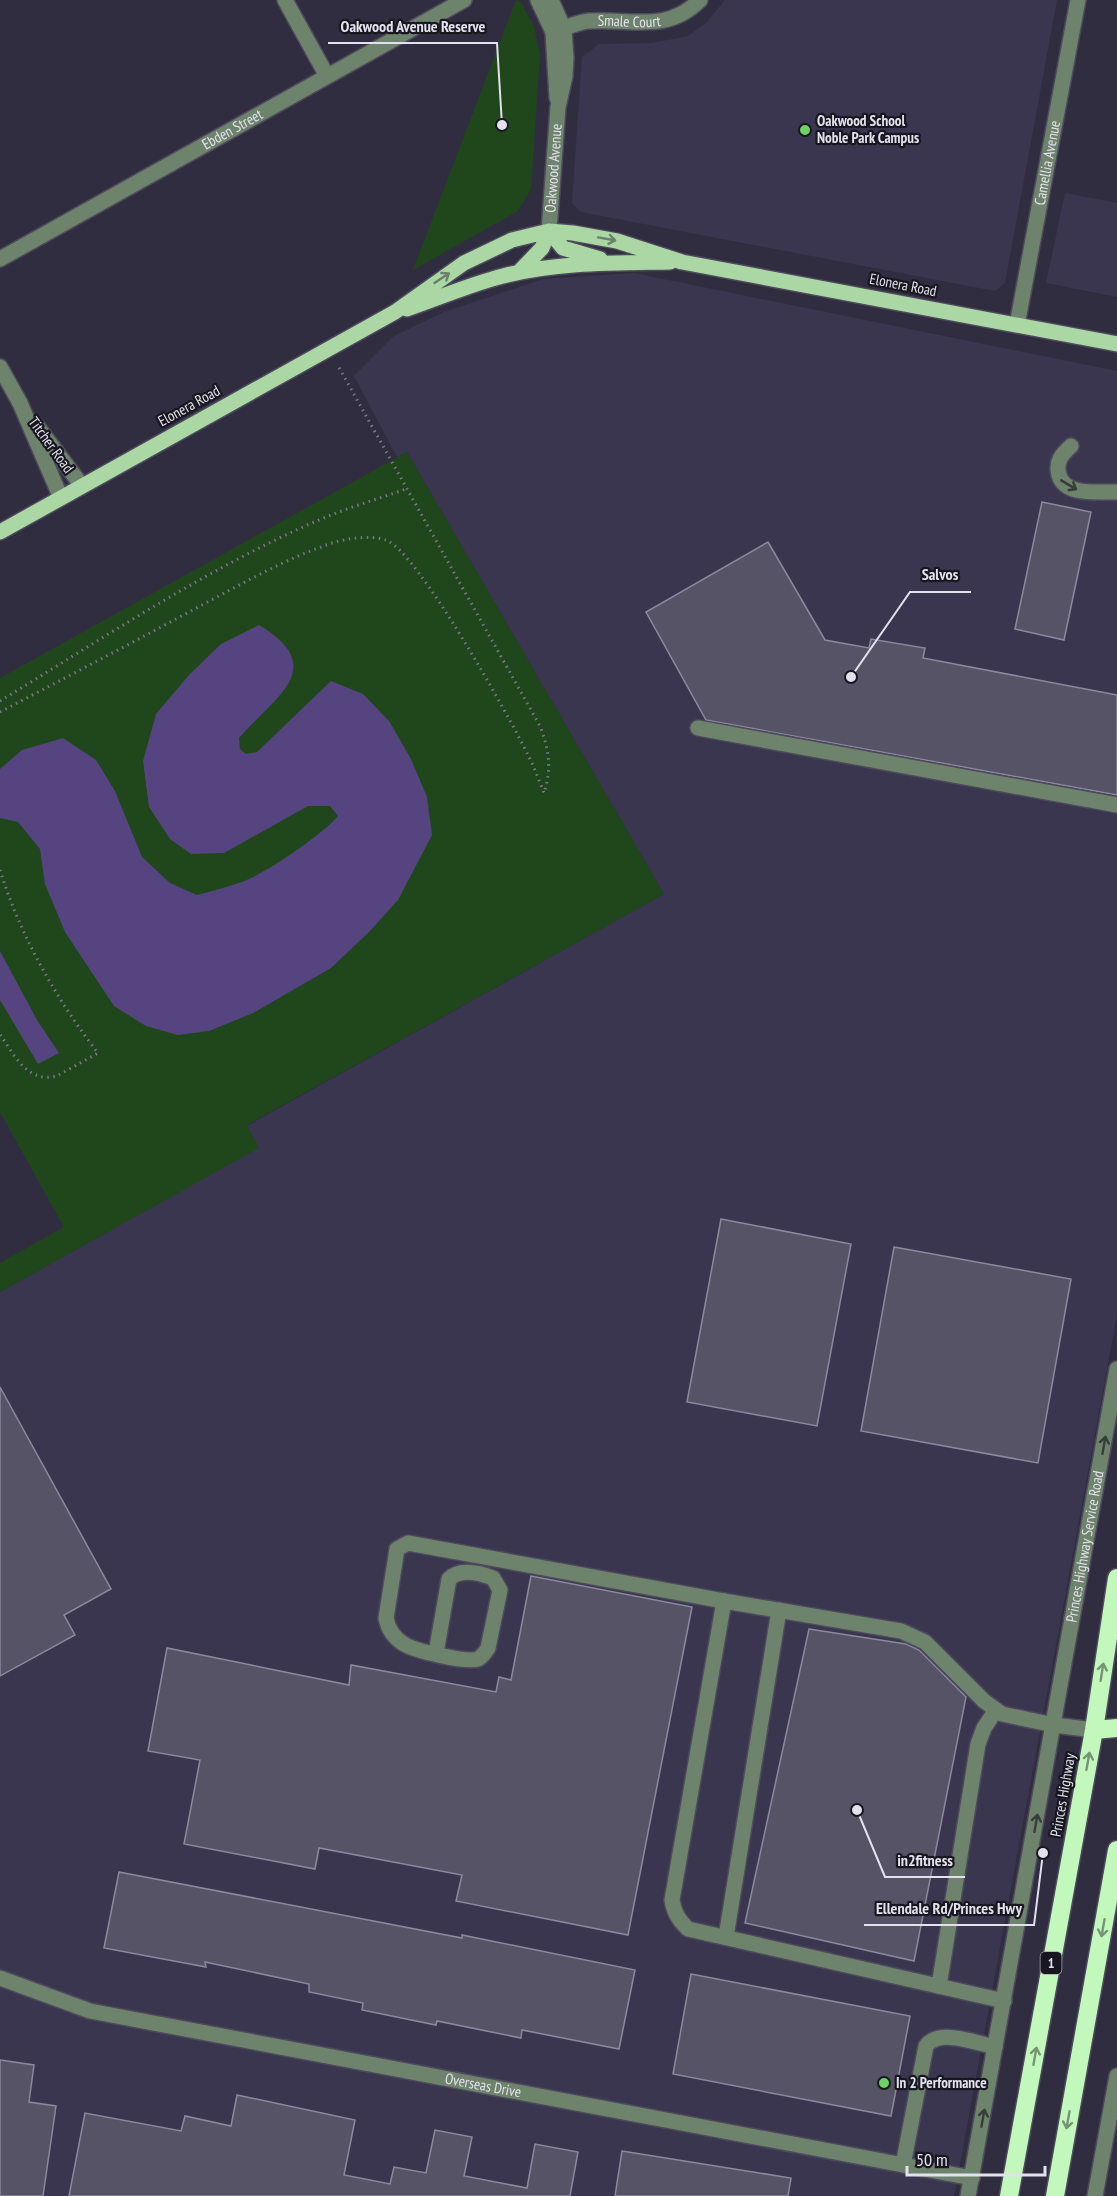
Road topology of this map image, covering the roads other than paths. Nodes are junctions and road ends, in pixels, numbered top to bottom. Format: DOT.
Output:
graph roads {
  1 [pos="285,0"];
  2 [pos="464,0"];
  3 [pos="538,0"];
  4 [pos="551,0"];
  5 [pos="700,0"];
  6 [pos="1078,0"];
  7 [pos="558,31"];
  8 [pos="327,76"];
  9 [pos="549,231"];
  10 [pos="0,259"];
  11 [pos="682,262"];
  12 [pos="618,263"];
  13 [pos="519,272"];
  14 [pos="395,312"];
  15 [pos="1017,325"];
  16 [pos="1117,344"];
  17 [pos="0,367"];
  18 [pos="20,403"];
  19 [pos="1071,446"];
  20 [pos="82,486"];
  21 [pos="1117,492"];
  22 [pos="61,498"];
  23 [pos="0,532"];
  24 [pos="698,728"];
  25 [pos="1117,805"];
  26 [pos="1117,1369"];
  27 [pos="1117,1578"];
  28 [pos="723,1601"];
  29 [pos="779,1610"];
  30 [pos="436,1653"];
  31 [pos="996,1710"];
  32 [pos="1054,1725"];
  33 [pos="1117,1728"];
  34 [pos="1094,1730"];
  35 [pos="1117,1850"];
  36 [pos="726,1937"];
  37 [pos="0,1978"];
  38 [pos="939,1986"];
  39 [pos="1004,2001"];
  40 [pos="996,2047"];
  41 [pos="1117,2076"];
  42 [pos="903,2165"];
  43 [pos="972,2178"];
  44 [pos="969,2196"];
  45 [pos="1009,2196"];
  46 [pos="1055,2196"];
  47 [pos="1095,2196"];
  1 -- 8 [label="street"];
  2 -- 8 [label="street, Ebden Street"];
  3 -- 7 [label="street, Oakwood Avenue"];
  4 -- 7 [label="street, Oakwood Avenue"];
  5 -- 7 [label="street, Smale Court"];
  6 -- 15 [label="street, Camellia Avenue"];
  7 -- 9 [label="street, Oakwood Avenue"];
  8 -- 10 [label="street, Ebden Street"];
  9 -- 11 [label="main road, Elonera Road, one-way"];
  9 -- 12 [label="main road"];
  9 -- 13 [label="main road"];
  14 -- 9 [label="main road, Elonera Road, one-way"];
  11 -- 12 [label="main road, Elonera Road"];
  11 -- 15 [label="main road, Elonera Road"];
  12 -- 13 [label="main road, Elonera Road"];
  13 -- 14 [label="main road, Elonera Road"];
  14 -- 20 [label="main road, Elonera Road"];
  15 -- 16 [label="main road, Elonera Road"];
  17 -- 18 [label="street, Titcher Road"];
  18 -- 20 [label="street, Titcher Road"];
  18 -- 22 [label="street, Titcher Road"];
  19 -- 21 [label="street, one-way"];
  20 -- 22 [label="main road, Elonera Road"];
  22 -- 23 [label="main road, Elonera Road"];
  24 -- 25 [label="street"];
  32 -- 26 [label="street, Princes Highway Service Road, one-way"];
  34 -- 27 [label="highway, Princes Highway / 1, one-way"];
  28 -- 29 [label="street"];
  28 -- 30 [label="street"];
  28 -- 36 [label="street"];
  29 -- 31 [label="street"];
  29 -- 36 [label="street"];
  30 -- 30 [label="street"];
  31 -- 32 [label="street"];
  31 -- 38 [label="street"];
  32 -- 34 [label="street"];
  39 -- 32 [label="street, Princes Highway Service Road, one-way"];
  33 -- 34 [label="highway"];
  45 -- 34 [label="highway, Princes Highway / 1, one-way"];
  35 -- 46 [label="highway, one-way"];
  36 -- 38 [label="street"];
  37 -- 42 [label="street, Overseas Drive"];
  38 -- 39 [label="street"];
  39 -- 40 [label="street, Princes Highway Service Road"];
  40 -- 42 [label="street"];
  43 -- 40 [label="street, Princes Highway Service Road, one-way"];
  41 -- 47 [label="street"];
  42 -- 43 [label="street, Overseas Drive"];
  43 -- 44 [label="street, Princes Highway Service Road"];
}
